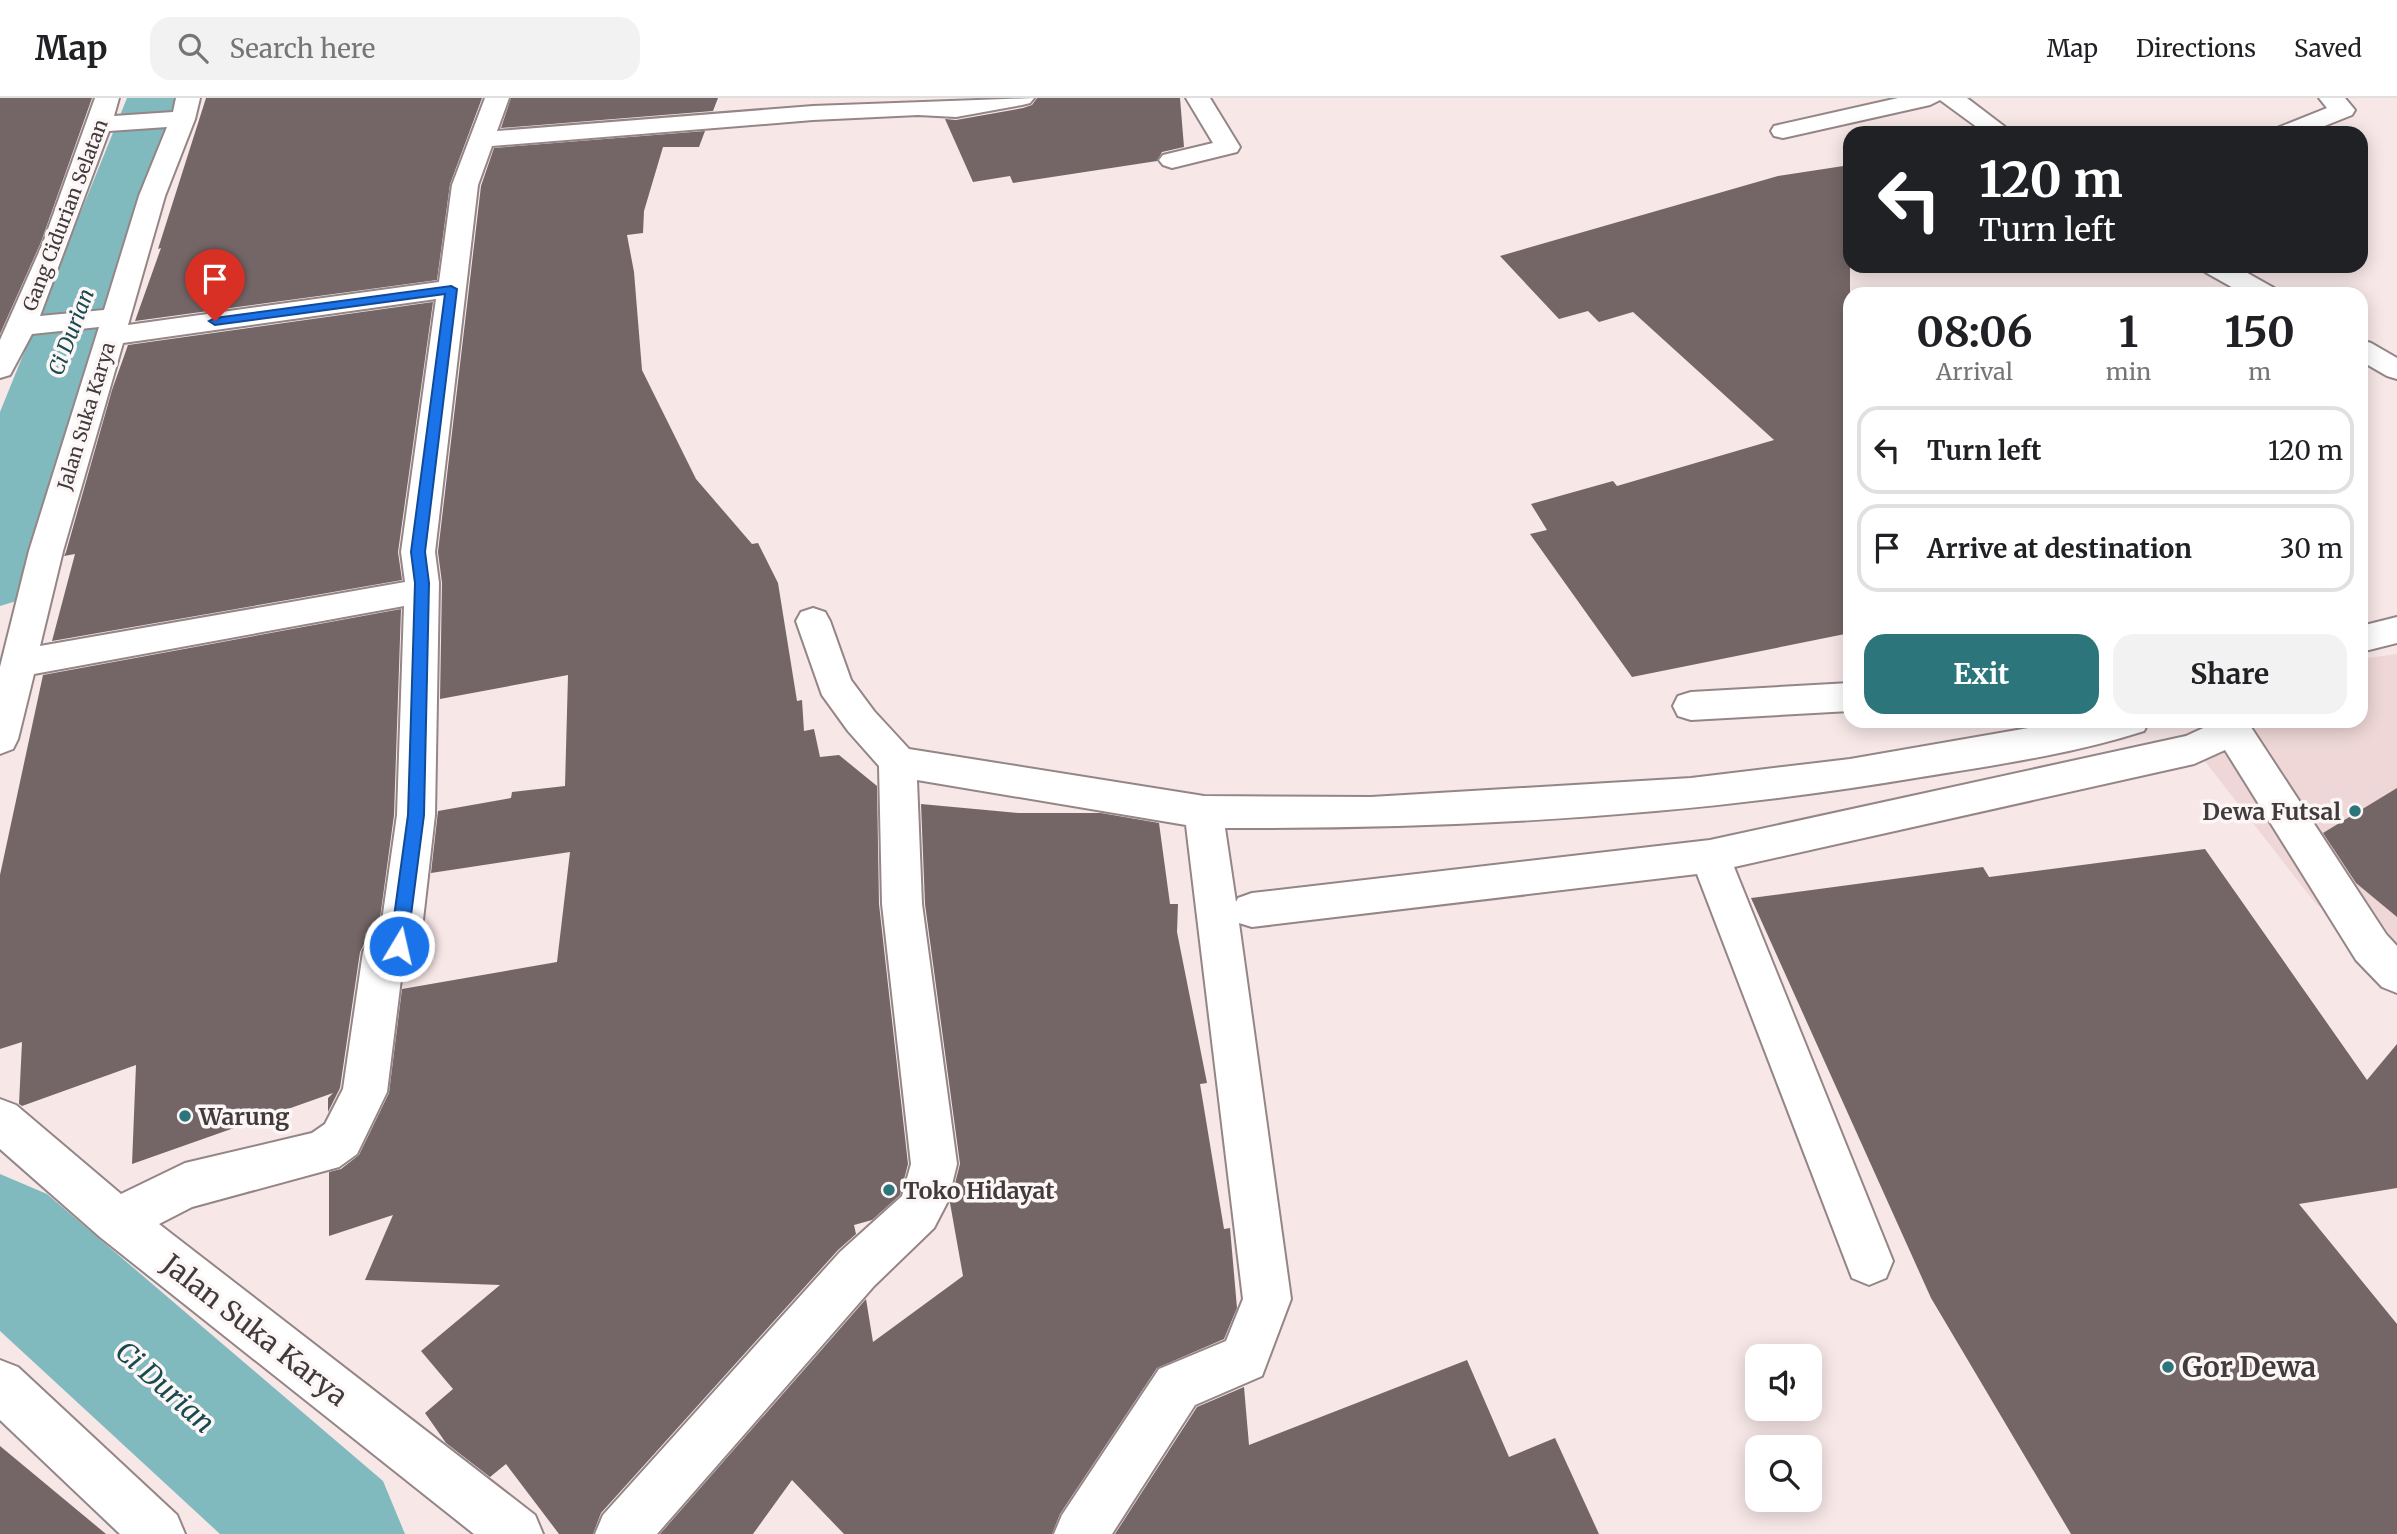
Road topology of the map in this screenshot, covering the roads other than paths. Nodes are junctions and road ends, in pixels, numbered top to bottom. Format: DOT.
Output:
graph roads {
  1 [pos="107,98"];
  2 [pos="498,98"];
  3 [pos="1022,98"];
  4 [pos="1198,98"];
  5 [pos="1930,98"];
  6 [pos="1951,98"];
  7 [pos="2331,98"];
  8 [pos="180,112"];
  9 [pos="112,123"];
  10 [pos="1991,126"];
  11 [pos="2303,126"];
  12 [pos="1783,131"];
  13 [pos="484,139"];
  14 [pos="1172,160"];
  15 [pos="2227,273"];
  16 [pos="2252,287"];
  17 [pos="451,289"];
  18 [pos="110,323"];
  19 [pos="29,325"];
  20 [pos="2368,353"];
  21 [pos="0,369"];
  22 [pos="2397,370"];
  23 [pos="421,591"];
  24 [pos="813,621"];
  25 [pos="2397,630"];
  26 [pos="2368,637"];
  27 [pos="9,673"];
  28 [pos="1843,697"];
  29 [pos="1691,706"];
  30 [pos="2101,728"];
  31 [pos="2227,728"];
  32 [pos="2231,728"];
  33 [pos="0,739"];
  34 [pos="898,762"];
  35 [pos="1203,812"];
  36 [pos="1710,856"];
  37 [pos="1252,910"];
  38 [pos="2397,974"];
  39 [pos="0,1120"];
  40 [pos="117,1221"];
  41 [pos="1869,1261"];
  42 [pos="0,1385"];
  43 [pos="158,1534"];
  44 [pos="516,1534"];
  45 [pos="622,1534"];
  46 [pos="1081,1534"];
  1 -- 9 [label="street, Gang Cidurian Selatan"];
  2 -- 13 [label="street"];
  3 -- 13 [label="street"];
  4 -- 14 [label="street"];
  5 -- 12 [label="street"];
  6 -- 10 [label="street"];
  7 -- 11 [label="street"];
  8 -- 9 [label="street"];
  8 -- 18 [label="street, Jalan Suka Karya"];
  9 -- 19 [label="street, Gang Cidurian Selatan"];
  13 -- 17 [label="street"];
  15 -- 16 [label="street"];
  17 -- 18 [label="street"];
  17 -- 23 [label="street"];
  18 -- 19 [label="street"];
  18 -- 27 [label="street, Jalan Suka Karya"];
  19 -- 21 [label="street, Gang Cidurian Selatan"];
  20 -- 22 [label="street"];
  23 -- 27 [label="street"];
  23 -- 40 [label="street"];
  24 -- 34 [label="street"];
  25 -- 26 [label="street"];
  27 -- 33 [label="street, Jalan Suka Karya"];
  28 -- 29 [label="street"];
  30 -- 35 [label="street"];
  31 -- 36 [label="street"];
  32 -- 38 [label="street"];
  34 -- 35 [label="street"];
  34 -- 45 [label="street"];
  35 -- 46 [label="street"];
  36 -- 37 [label="street"];
  36 -- 41 [label="street"];
  39 -- 40 [label="street, Jalan Suka Karya"];
  40 -- 44 [label="street, Jalan Suka Karya"];
  42 -- 43 [label="street"];
}
